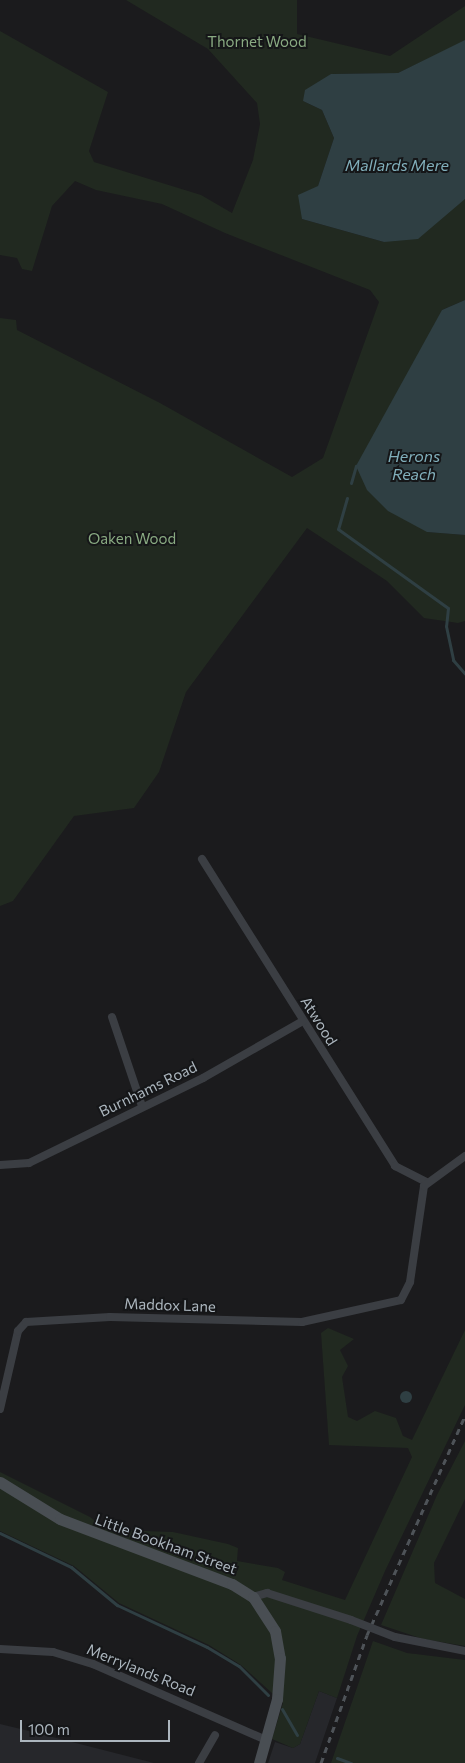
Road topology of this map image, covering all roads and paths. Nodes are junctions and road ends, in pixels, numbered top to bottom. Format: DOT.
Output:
graph roads {
  1 [pos="202,860"];
  2 [pos="112,1017"];
  3 [pos="303,1022"];
  4 [pos="142,1106"];
  5 [pos="465,1156"];
  6 [pos="0,1166"];
  7 [pos="427,1182"];
  8 [pos="0,1409"];
  9 [pos="0,1482"];
  10 [pos="254,1597"];
  11 [pos="0,1649"];
  12 [pos="465,1651"];
  13 [pos="215,1735"];
  14 [pos="266,1740"];
  15 [pos="199,1763"];
  16 [pos="259,1763"];
  1 -- 3 [label="street, Atwood"];
  2 -- 4 [label="street"];
  3 -- 4 [label="street, Burnhams Road"];
  3 -- 7 [label="street, Atwood"];
  4 -- 6 [label="street, Burnhams Road"];
  5 -- 7 [label="street"];
  7 -- 8 [label="street, Maddox Lane"];
  9 -- 10 [label="street, Little Bookham Street"];
  10 -- 12 [label="street, bridge"];
  10 -- 14 [label="street, Little Bookham Street"];
  11 -- 14 [label="street, Merrylands Road"];
  13 -- 15 [label="street"];
  14 -- 16 [label="street, Little Bookham Street"];
}
